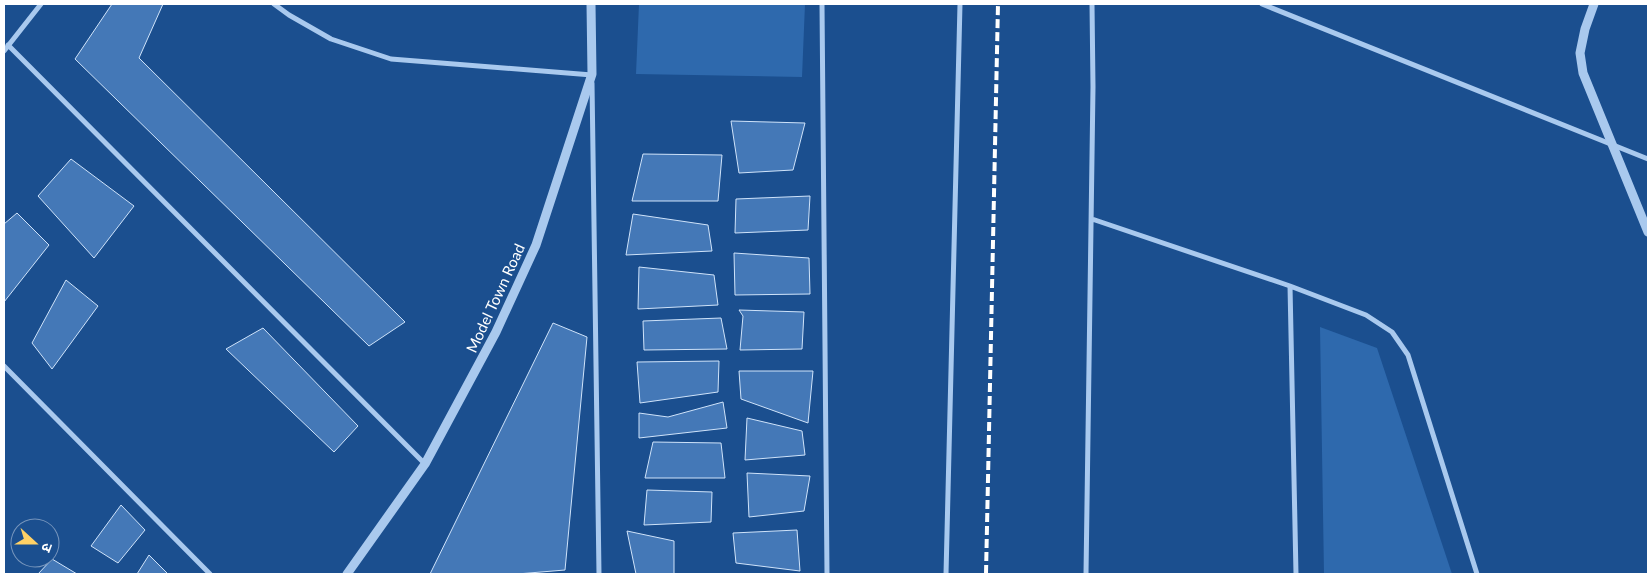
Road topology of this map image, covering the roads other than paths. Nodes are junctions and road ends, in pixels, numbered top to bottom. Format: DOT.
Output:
graph roads {
  1 [pos="41,4"];
  2 [pos="274,4"];
  3 [pos="591,4"];
  4 [pos="822,4"];
  5 [pos="960,4"];
  6 [pos="1092,4"];
  7 [pos="1262,4"];
  8 [pos="1594,4"];
  9 [pos="8,45"];
  10 [pos="4,51"];
  11 [pos="592,74"];
  12 [pos="1612,145"];
  13 [pos="1648,159"];
  14 [pos="1092,219"];
  15 [pos="1648,232"];
  16 [pos="1290,286"];
  17 [pos="4,366"];
  18 [pos="425,464"];
  19 [pos="210,574"];
  20 [pos="347,574"];
  21 [pos="599,574"];
  22 [pos="827,574"];
  23 [pos="946,574"];
  24 [pos="1086,574"];
  25 [pos="1296,574"];
  26 [pos="1477,574"];
  1 -- 9 [label="street"];
  2 -- 11 [label="street"];
  3 -- 11 [label="street, Model Town Road"];
  4 -- 22 [label="street"];
  5 -- 23 [label="street"];
  6 -- 14 [label="street"];
  7 -- 12 [label="street"];
  8 -- 12 [label="street"];
  9 -- 10 [label="street"];
  9 -- 18 [label="street"];
  11 -- 18 [label="street, Model Town Road"];
  11 -- 21 [label="street"];
  12 -- 13 [label="street"];
  12 -- 15 [label="street"];
  14 -- 16 [label="street"];
  14 -- 24 [label="street"];
  16 -- 25 [label="street"];
  16 -- 26 [label="street"];
  17 -- 19 [label="street"];
  18 -- 20 [label="street, Model Town Road"];
}
